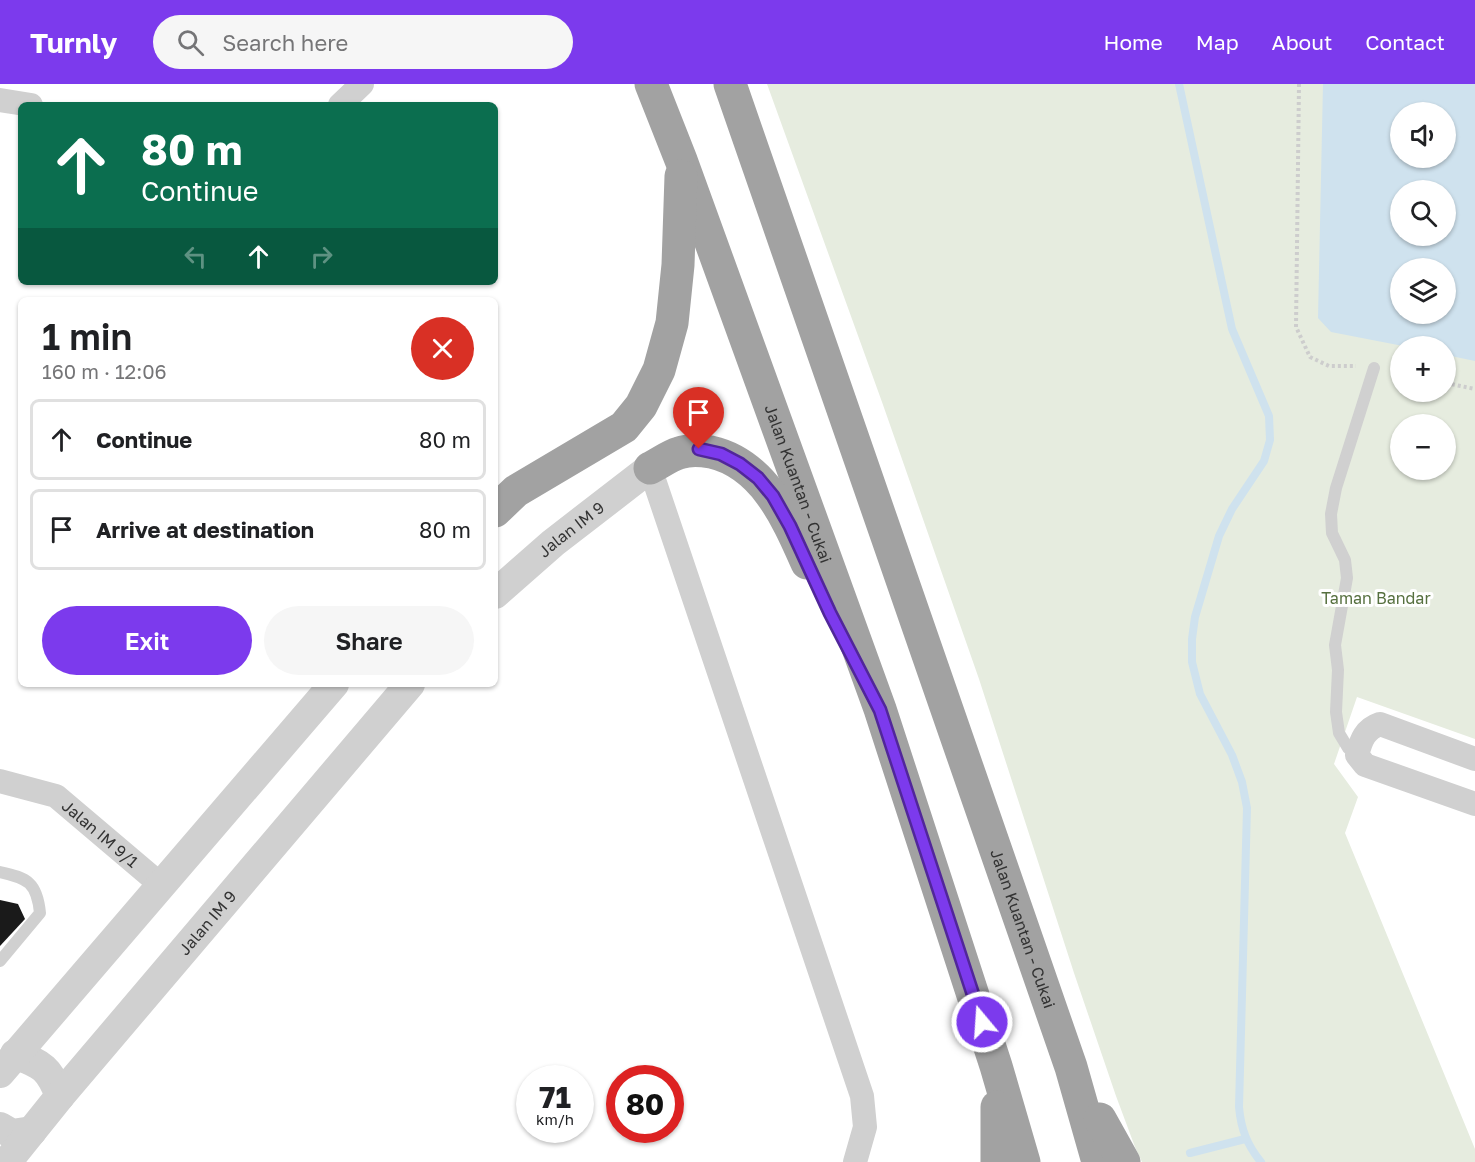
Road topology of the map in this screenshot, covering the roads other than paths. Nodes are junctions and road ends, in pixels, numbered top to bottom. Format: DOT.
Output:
graph roads {
  1 [pos="362,84"];
  2 [pos="651,84"];
  3 [pos="730,84"];
  4 [pos="0,99"];
  5 [pos="18,102"];
  6 [pos="343,102"];
  7 [pos="681,160"];
  8 [pos="1374,368"];
  9 [pos="650,468"];
  10 [pos="498,509"];
  11 [pos="498,591"];
  12 [pos="331,687"];
  13 [pos="407,687"];
  14 [pos="880,710"];
  15 [pos="1357,755"];
  16 [pos="1475,759"];
  17 [pos="0,780"];
  18 [pos="1475,804"];
  19 [pos="0,872"];
  20 [pos="161,885"];
  21 [pos="0,961"];
  22 [pos="8,1064"];
  23 [pos="996,1066"];
  24 [pos="1071,1067"];
  25 [pos="60,1096"];
  26 [pos="0,1127"];
  27 [pos="32,1131"];
  28 [pos="7,1162"];
  29 [pos="855,1162"];
  30 [pos="997,1162"];
  31 [pos="1024,1162"];
  32 [pos="1098,1162"];
  33 [pos="1124,1162"];
  1 -- 6 [label="street"];
  2 -- 7 [label="highway, Jalan Kuantan - Cukai"];
  3 -- 24 [label="highway, Jalan Kuantan - Cukai"];
  4 -- 5 [label="street"];
  7 -- 10 [label="highway"];
  7 -- 14 [label="highway, Jalan Kuantan - Cukai"];
  8 -- 15 [label="lane"];
  9 -- 11 [label="street, Jalan IM 9"];
  9 -- 14 [label="highway"];
  9 -- 29 [label="street"];
  12 -- 20 [label="street"];
  13 -- 25 [label="street, Jalan IM 9"];
  14 -- 23 [label="highway, Jalan Kuantan - Cukai"];
  15 -- 16 [label="street"];
  15 -- 18 [label="street"];
  17 -- 20 [label="street, Jalan IM 9/1"];
  19 -- 21 [label="lane"];
  20 -- 22 [label="street"];
  22 -- 25 [label="street"];
  23 -- 30 [label="highway"];
  23 -- 31 [label="highway, Jalan Kuantan - Cukai"];
  24 -- 32 [label="highway, Jalan Kuantan - Cukai"];
  24 -- 33 [label="highway"];
  25 -- 27 [label="street, Jalan IM 9"];
  26 -- 27 [label="street"];
  27 -- 28 [label="street, Jalan IM 9"];
}
